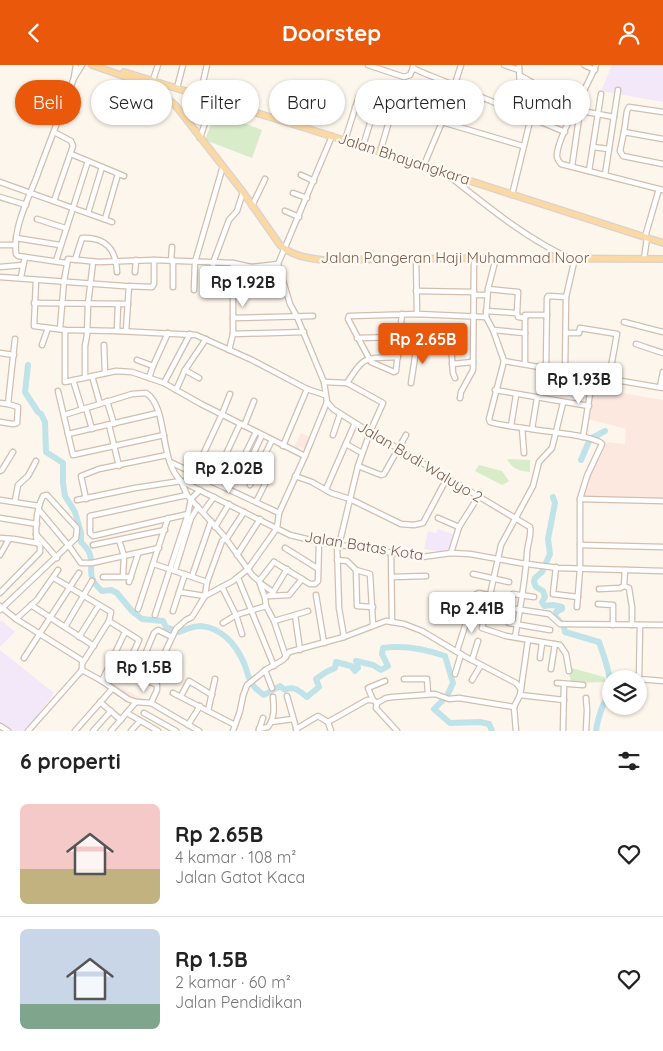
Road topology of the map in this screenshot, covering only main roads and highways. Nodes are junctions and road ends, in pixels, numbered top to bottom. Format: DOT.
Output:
graph roads {
  1 [pos="92,65"];
  2 [pos="101,65"];
  3 [pos="663,243"];
  4 [pos="663,259"];
  1 -- 4 [label="main road, Jalan Pangeran Haji Muhammad Noor"];
  2 -- 3 [label="main road, Jalan Bhayangkara"];
}
